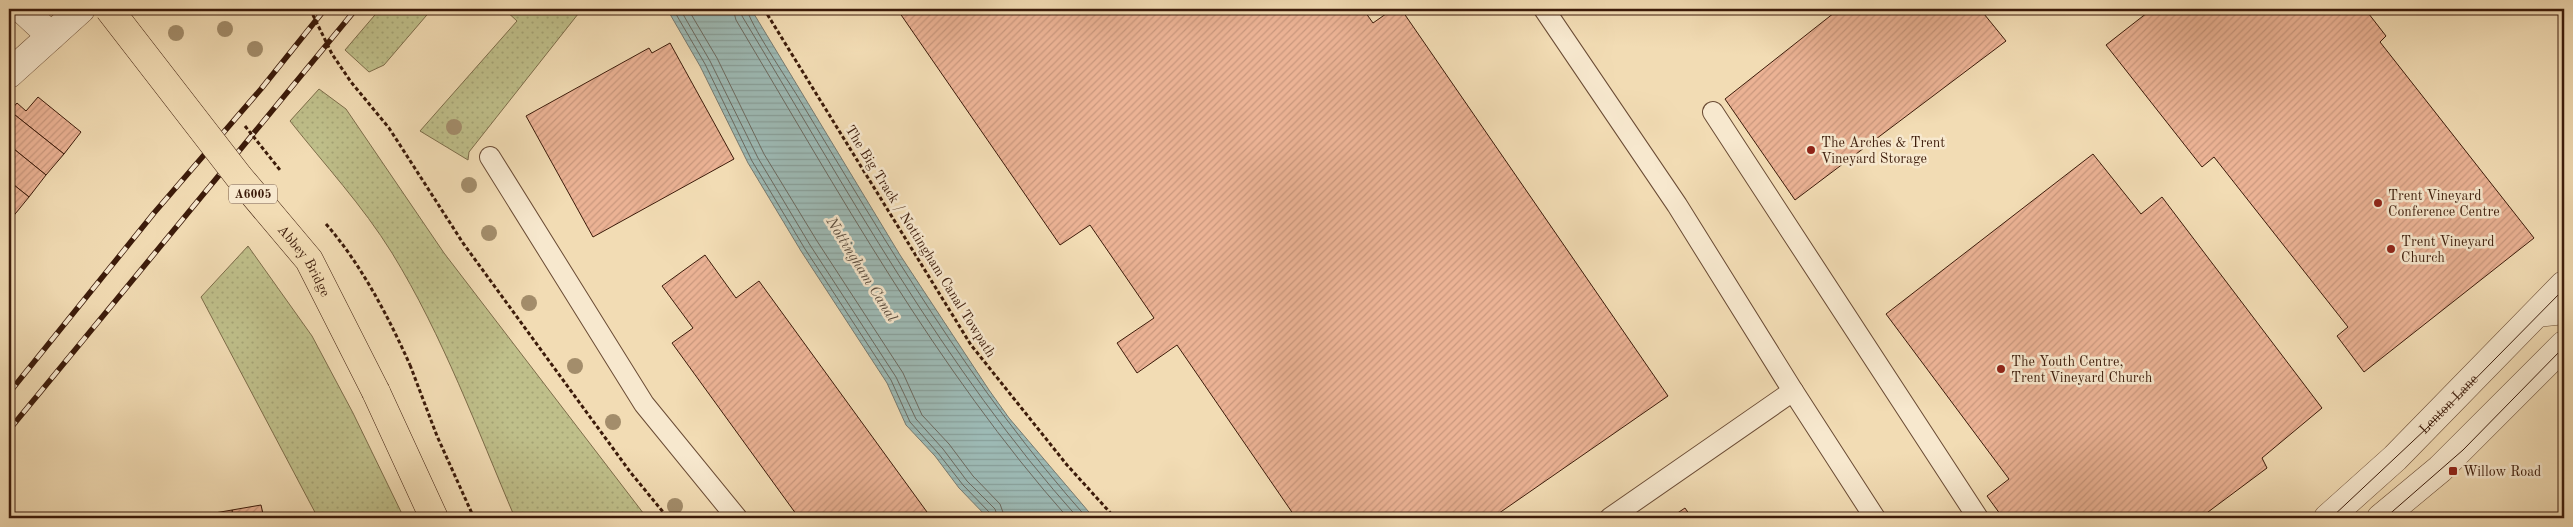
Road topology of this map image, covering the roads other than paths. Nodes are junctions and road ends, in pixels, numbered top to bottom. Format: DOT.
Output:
graph roads {
  1 [pos="22,9"];
  2 [pos="81,9"];
  3 [pos="109,9"];
  4 [pos="1544,9"];
  5 [pos="51,36"];
  6 [pos="9,74"];
  7 [pos="1713,112"];
  8 [pos="490,157"];
  9 [pos="2564,285"];
  10 [pos="2564,310"];
  11 [pos="2538,313"];
  12 [pos="2564,345"];
  13 [pos="1793,391"];
  14 [pos="434,518"];
  15 [pos="737,518"];
  16 [pos="1610,518"];
  17 [pos="1875,518"];
  18 [pos="1978,518"];
  19 [pos="2328,518"];
  20 [pos="2381,518"];
  1 -- 5 [label="street"];
  2 -- 5 [label="street"];
  3 -- 14 [label="main road, Abbey Bridge / A6005, bridge"];
  4 -- 13 [label="lane"];
  5 -- 6 [label="street"];
  7 -- 18 [label="lane"];
  8 -- 15 [label="lane"];
  9 -- 11 [label="street, Lenton Lane"];
  10 -- 11 [label="street"];
  11 -- 19 [label="street, Lenton Lane"];
  12 -- 20 [label="street"];
  13 -- 16 [label="lane"];
  13 -- 17 [label="lane"];
}
